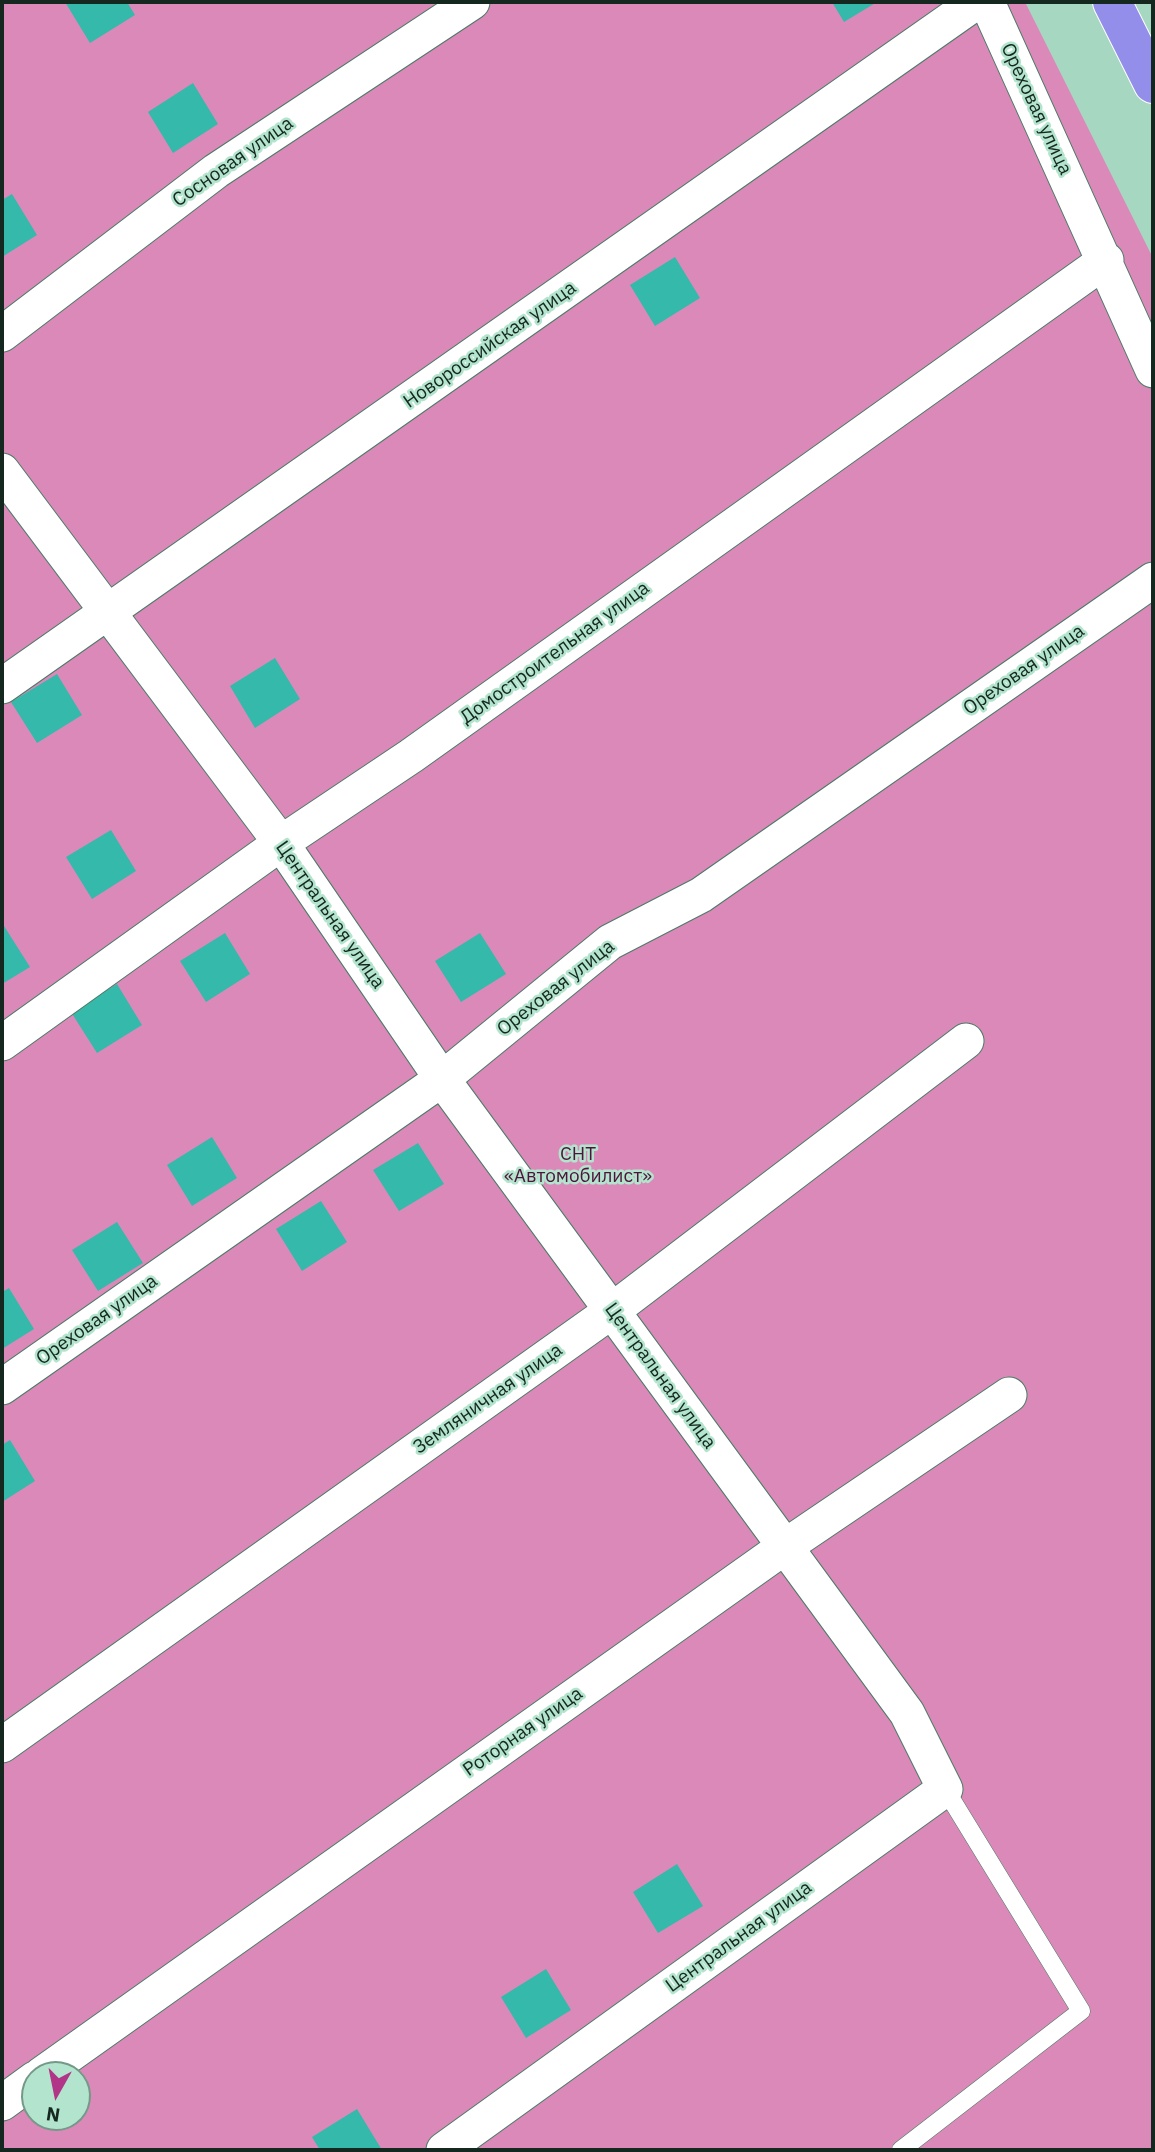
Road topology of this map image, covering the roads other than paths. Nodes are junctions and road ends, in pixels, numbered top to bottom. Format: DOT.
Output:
graph roads {
  1 [pos="472,2"];
  2 [pos="976,2"];
  3 [pos="987,2"];
  4 [pos="1112,2"];
  5 [pos="1153,84"];
  6 [pos="1106,260"];
  7 [pos="2,334"];
  8 [pos="1153,370"];
  9 [pos="2,471"];
  10 [pos="1153,580"];
  11 [pos="108,609"];
  12 [pos="2,686"];
  13 [pos="281,843"];
  14 [pos="966,1041"];
  15 [pos="2,1043"];
  16 [pos="442,1079"];
  17 [pos="613,1310"];
  18 [pos="2,1387"];
  19 [pos="1009,1395"];
  20 [pos="783,1548"];
  21 [pos="2,1745"];
  22 [pos="945,1789"];
  23 [pos="61,2061"];
  24 [pos="21,2089"];
  25 [pos="2,2103"];
  26 [pos="444,2150"];
  27 [pos="901,2150"];
  1 -- 7 [label="street, Сосновая улица"];
  2 -- 11 [label="street, Новороссийская улица"];
  3 -- 6 [label="street, Ореховая улица"];
  4 -- 5 [label="highway"];
  6 -- 8 [label="street, Ореховая улица"];
  6 -- 13 [label="street, Домостроительная улица"];
  9 -- 11 [label="street, Центральная улица"];
  10 -- 16 [label="street, Ореховая улица"];
  11 -- 12 [label="street, Новороссийская улица"];
  11 -- 13 [label="street, Центральная улица"];
  13 -- 15 [label="street, Домостроительная улица"];
  13 -- 16 [label="street, Центральная улица"];
  14 -- 17 [label="street, Земляничная улица"];
  16 -- 17 [label="street, Центральная улица"];
  16 -- 18 [label="street, Ореховая улица"];
  17 -- 20 [label="street, Центральная улица"];
  17 -- 21 [label="street, Земляничная улица"];
  19 -- 20 [label="street, Роторная улица"];
  20 -- 22 [label="street, Центральная улица"];
  20 -- 23 [label="street, Роторная улица"];
  22 -- 26 [label="street, Центральная улица"];
  22 -- 27 [label="lane"];
  24 -- 25 [label="street"];
}
